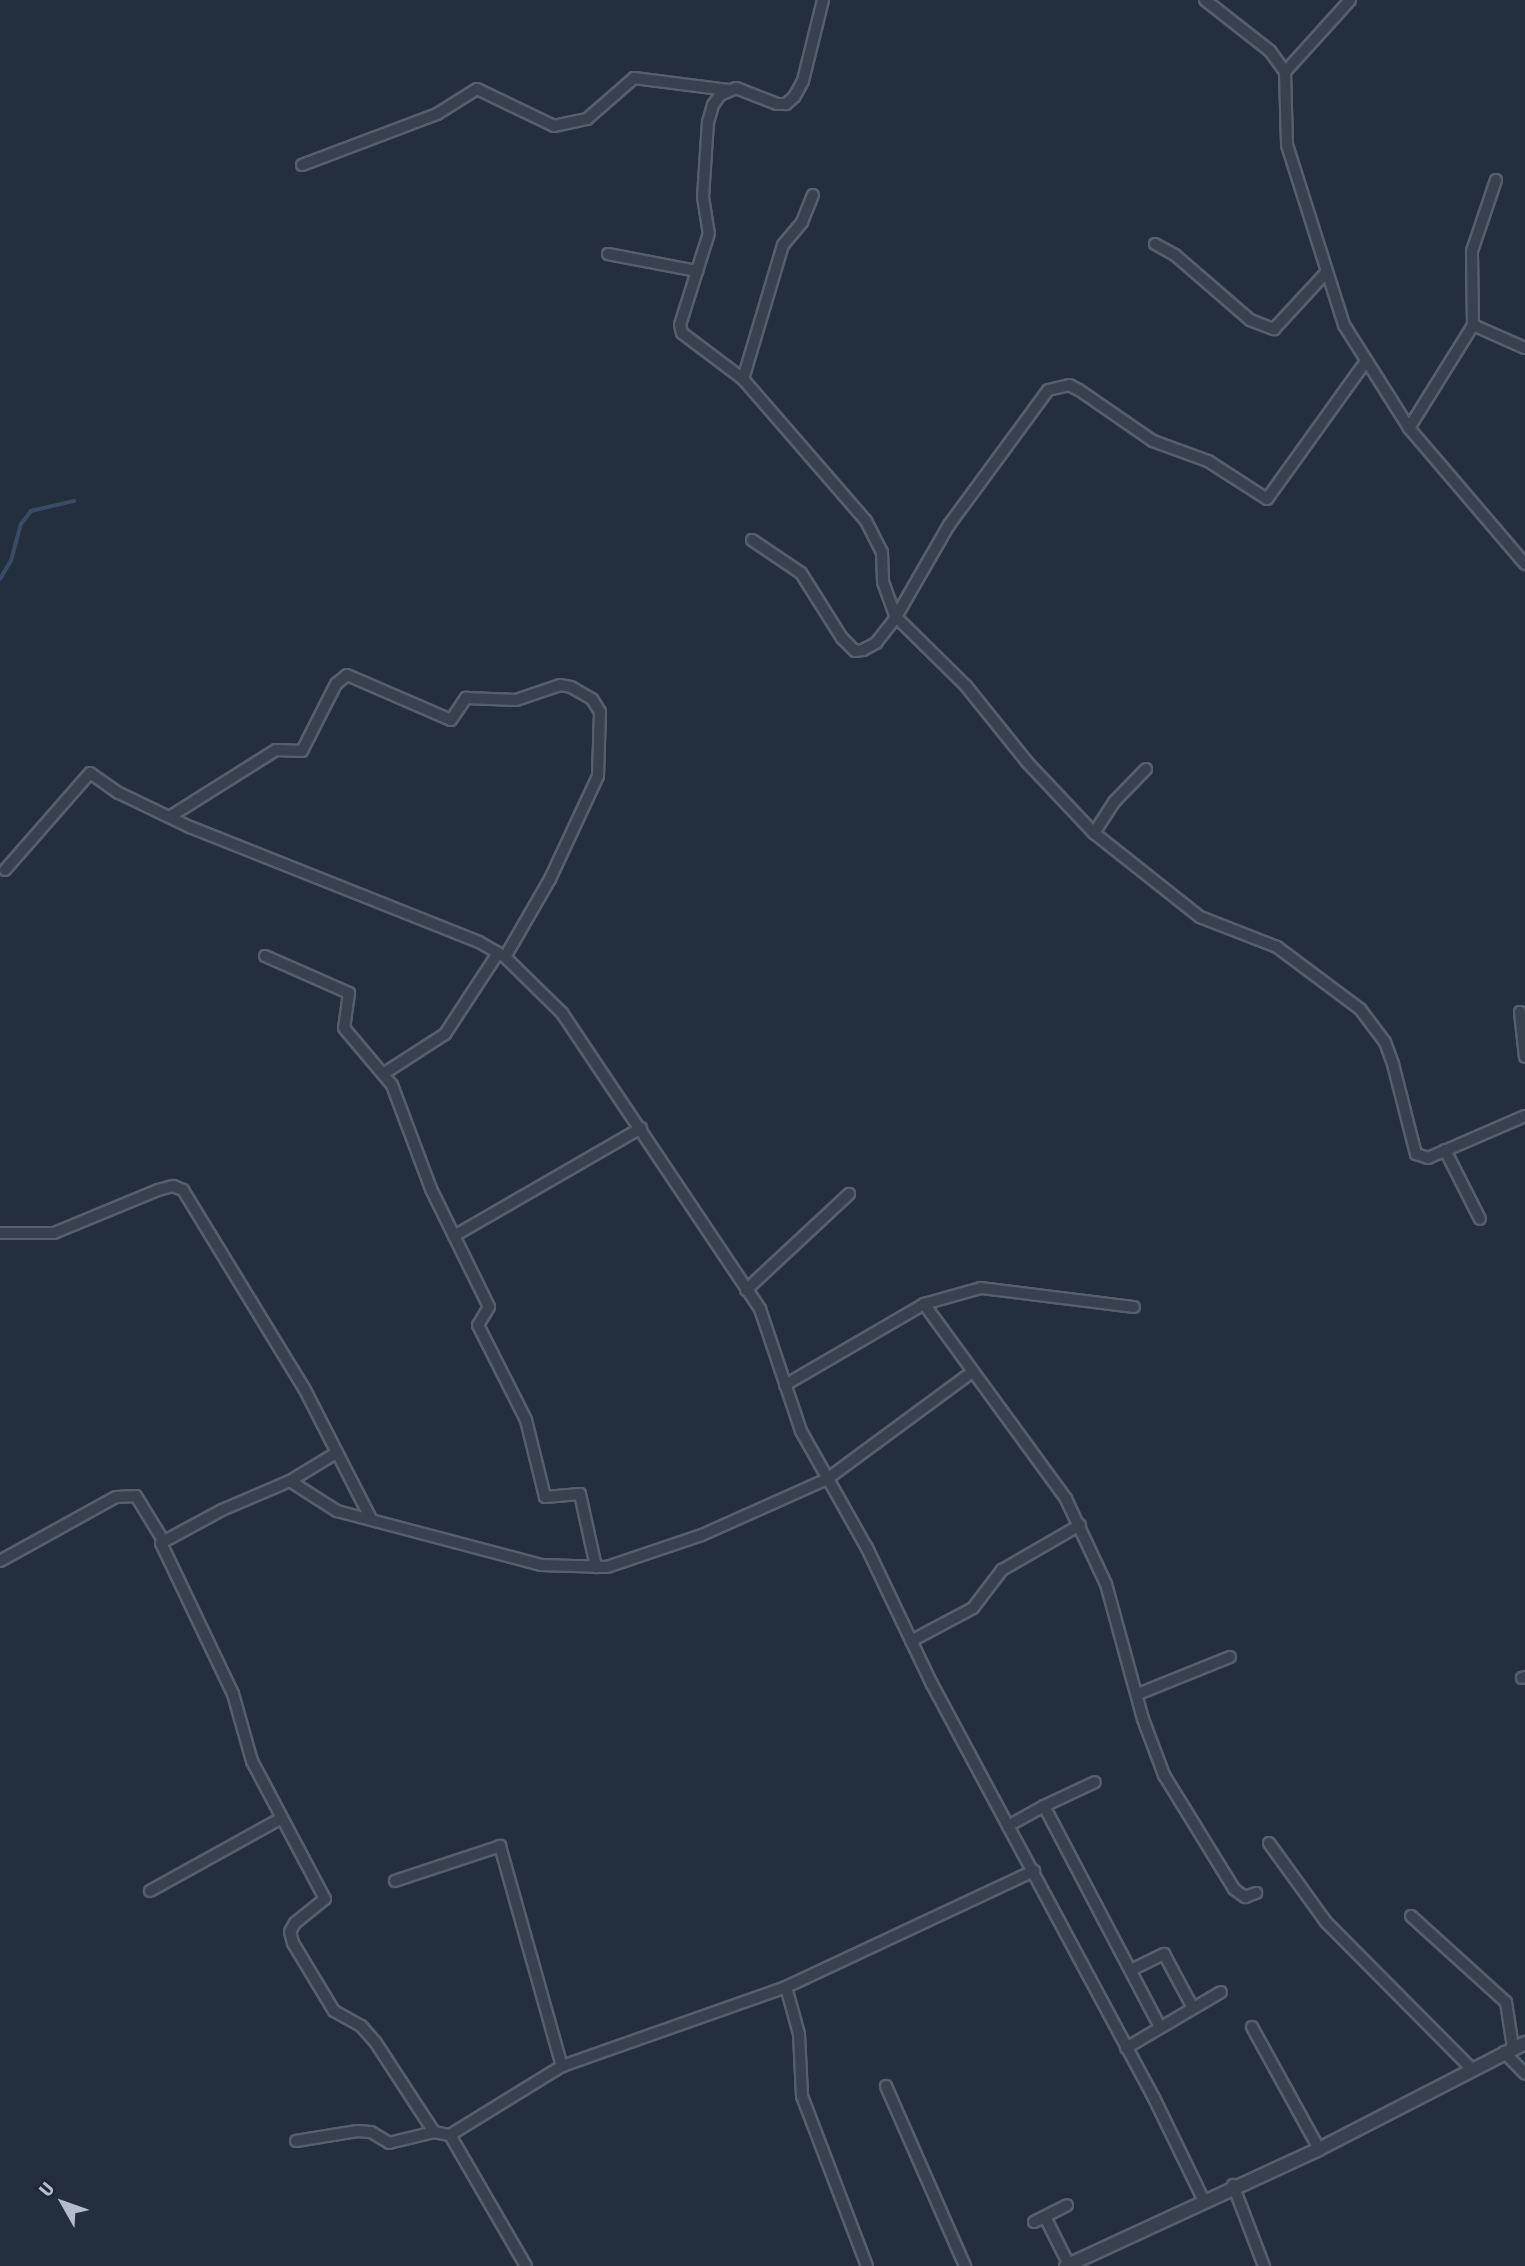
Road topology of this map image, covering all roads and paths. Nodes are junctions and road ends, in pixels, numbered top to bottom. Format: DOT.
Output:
graph roads {
  1 [pos="823,0"];
  2 [pos="1205,0"];
  3 [pos="1350,0"];
  4 [pos="1285,72"];
  5 [pos="728,90"];
  6 [pos="302,165"];
  7 [pos="1496,180"];
  8 [pos="813,195"];
  9 [pos="1155,244"];
  10 [pos="608,254"];
  11 [pos="697,271"];
  12 [pos="1325,274"];
  13 [pos="1473,325"];
  14 [pos="1525,348"];
  15 [pos="1366,361"];
  16 [pos="743,379"];
  17 [pos="1409,428"];
  18 [pos="752,540"];
  19 [pos="1525,564"];
  20 [pos="896,617"];
  21 [pos="1146,769"];
  22 [pos="171,816"];
  23 [pos="1094,833"];
  24 [pos="5,870"];
  25 [pos="501,955"];
  26 [pos="265,956"];
  27 [pos="1520,1012"];
  28 [pos="1525,1057"];
  29 [pos="383,1074"];
  30 [pos="1525,1116"];
  31 [pos="641,1128"];
  32 [pos="1445,1150"];
  33 [pos="849,1194"];
  34 [pos="1480,1219"];
  35 [pos="0,1233"];
  36 [pos="454,1236"];
  37 [pos="746,1290"];
  38 [pos="924,1304"];
  39 [pos="1134,1307"];
  40 [pos="972,1372"];
  41 [pos="785,1385"];
  42 [pos="337,1453"];
  43 [pos="827,1479"];
  44 [pos="290,1481"];
  45 [pos="371,1518"];
  46 [pos="1080,1525"];
  47 [pos="163,1540"];
  48 [pos="0,1561"];
  49 [pos="596,1567"];
  50 [pos="911,1641"];
  51 [pos="1230,1657"];
  52 [pos="1138,1694"];
  53 [pos="1095,1782"];
  54 [pos="1044,1806"];
  55 [pos="280,1819"];
  56 [pos="1008,1826"];
  57 [pos="1269,1843"];
  58 [pos="1034,1871"];
  59 [pos="395,1881"];
  60 [pos="150,1891"];
  61 [pos="1256,1893"];
  62 [pos="1411,1916"];
  63 [pos="1131,1970"];
  64 [pos="786,1987"];
  65 [pos="1222,1992"];
  66 [pos="1193,2008"];
  67 [pos="1252,2026"];
  68 [pos="1160,2027"];
  69 [pos="1514,2047"];
  70 [pos="1125,2048"];
  71 [pos="562,2066"];
  72 [pos="1471,2068"];
  73 [pos="1525,2074"];
  74 [pos="886,2085"];
  75 [pos="434,2132"];
  76 [pos="450,2135"];
  77 [pos="296,2141"];
  78 [pos="1320,2149"];
  79 [pos="1233,2185"];
  80 [pos="1203,2199"];
  81 [pos="1067,2205"];
  82 [pos="1045,2217"];
  83 [pos="1034,2222"];
  84 [pos="1068,2265"];
  85 [pos="526,2266"];
  86 [pos="867,2266"];
  87 [pos="965,2266"];
  88 [pos="1264,2266"];
  1 -- 5 [label="street"];
  2 -- 4 [label="street"];
  3 -- 4 [label="street"];
  4 -- 12 [label="street"];
  5 -- 6 [label="street"];
  5 -- 11 [label="street"];
  7 -- 13 [label="street"];
  8 -- 16 [label="street"];
  9 -- 12 [label="street"];
  10 -- 11 [label="street"];
  11 -- 16 [label="street"];
  12 -- 15 [label="street"];
  13 -- 14 [label="street"];
  13 -- 17 [label="street"];
  15 -- 17 [label="street"];
  15 -- 20 [label="street"];
  16 -- 20 [label="street"];
  17 -- 19 [label="street"];
  18 -- 20 [label="street"];
  20 -- 23 [label="street"];
  21 -- 23 [label="street"];
  22 -- 24 [label="street"];
  22 -- 25 [label="street"];
  22 -- 25 [label="street"];
  23 -- 32 [label="street"];
  25 -- 29 [label="street"];
  25 -- 31 [label="street"];
  26 -- 29 [label="street"];
  27 -- 28 [label="street"];
  29 -- 36 [label="street"];
  30 -- 32 [label="street"];
  31 -- 36 [label="street"];
  31 -- 37 [label="street"];
  32 -- 34 [label="street"];
  33 -- 37 [label="street"];
  35 -- 42 [label="street"];
  36 -- 49 [label="street"];
  37 -- 41 [label="street"];
  38 -- 39 [label="street"];
  38 -- 40 [label="street"];
  38 -- 41 [label="street"];
  40 -- 43 [label="street"];
  40 -- 46 [label="street"];
  41 -- 43 [label="street"];
  42 -- 44 [label="street"];
  42 -- 45 [label="street"];
  43 -- 49 [label="street"];
  43 -- 50 [label="street"];
  44 -- 45 [label="street"];
  44 -- 47 [label="street"];
  45 -- 49 [label="street"];
  46 -- 50 [label="street"];
  46 -- 52 [label="street"];
  47 -- 48 [label="street"];
  47 -- 55 [label="street"];
  50 -- 56 [label="street"];
  51 -- 52 [label="street"];
  52 -- 61 [label="street"];
  53 -- 54 [label="street"];
  54 -- 56 [label="street"];
  54 -- 63 [label="street"];
  55 -- 60 [label="street"];
  55 -- 75 [label="street"];
  56 -- 58 [label="street"];
  57 -- 72 [label="street"];
  58 -- 64 [label="street"];
  58 -- 70 [label="street"];
  59 -- 71 [label="street"];
  62 -- 69 [label="street"];
  63 -- 66 [label="street"];
  63 -- 68 [label="street"];
  64 -- 71 [label="street"];
  64 -- 86 [label="street"];
  65 -- 66 [label="street"];
  66 -- 68 [label="street"];
  67 -- 78 [label="street"];
  68 -- 70 [label="street"];
  69 -- 72 [label="street"];
  69 -- 73 [label="street"];
  70 -- 80 [label="street"];
  71 -- 76 [label="street"];
  72 -- 78 [label="street"];
  74 -- 87 [label="street"];
  75 -- 76 [label="street"];
  75 -- 77 [label="street"];
  76 -- 85 [label="street"];
  78 -- 79 [label="street"];
  79 -- 80 [label="street"];
  79 -- 88 [label="street"];
  80 -- 84 [label="street"];
  81 -- 82 [label="street"];
  82 -- 83 [label="street"];
  82 -- 84 [label="street"];
}
